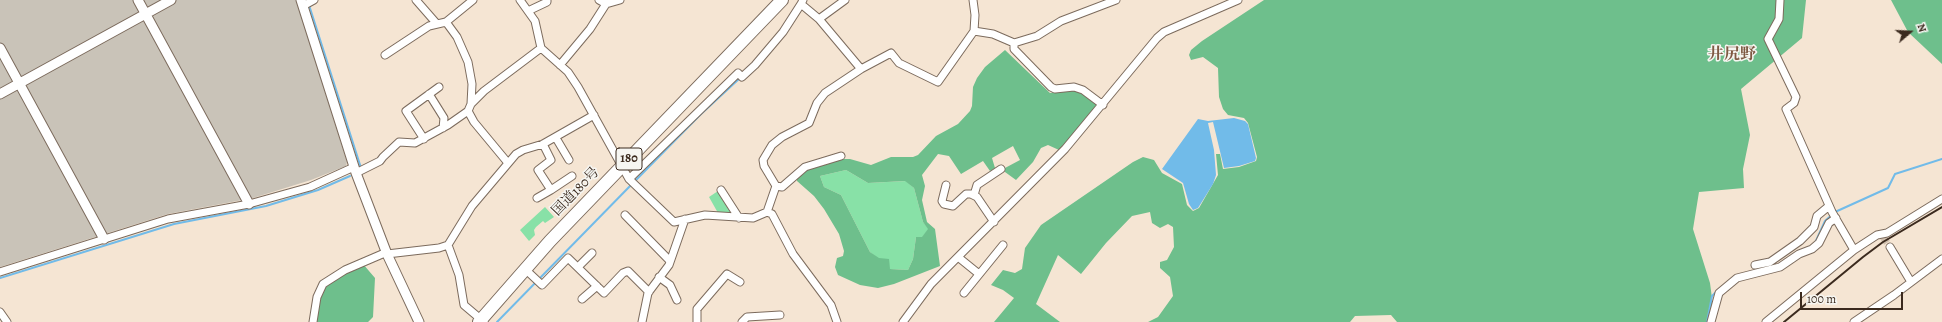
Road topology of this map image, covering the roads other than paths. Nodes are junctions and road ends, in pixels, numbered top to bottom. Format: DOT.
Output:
graph roads {
  1 [pos="138,0"];
  2 [pos="171,0"];
  3 [pos="314,0"];
  4 [pos="416,0"];
  5 [pos="473,0"];
  6 [pos="520,0"];
  7 [pos="547,0"];
  8 [pos="620,0"];
  9 [pos="782,0"];
  10 [pos="845,0"];
  11 [pos="973,0"];
  12 [pos="1116,0"];
  13 [pos="1238,0"];
  14 [pos="1780,0"];
  15 [pos="603,2"];
  16 [pos="802,2"];
  17 [pos="302,3"];
  18 [pos="528,11"];
  19 [pos="146,14"];
  20 [pos="819,19"];
  21 [pos="446,22"];
  22 [pos="437,24"];
  23 [pos="974,31"];
  24 [pos="1014,43"];
  25 [pos="0,48"];
  26 [pos="542,48"];
  27 [pos="385,55"];
  28 [pos="560,65"];
  29 [pos="861,69"];
  30 [pos="19,84"];
  31 [pos="439,87"];
  32 [pos="0,94"];
  33 [pos="429,94"];
  34 [pos="471,104"];
  35 [pos="1103,105"];
  36 [pos="468,111"];
  37 [pos="594,115"];
  38 [pos="443,128"];
  39 [pos="556,138"];
  40 [pos="424,139"];
  41 [pos="543,144"];
  42 [pos="841,156"];
  43 [pos="569,160"];
  44 [pos="508,163"];
  45 [pos="621,167"];
  46 [pos="1001,169"];
  47 [pos="355,170"];
  48 [pos="572,176"];
  49 [pos="629,179"];
  50 [pos="946,185"];
  51 [pos="776,186"];
  52 [pos="551,190"];
  53 [pos="721,190"];
  54 [pos="974,195"];
  55 [pos="537,198"];
  56 [pos="1942,200"];
  57 [pos="249,204"];
  58 [pos="767,212"];
  59 [pos="1833,213"];
  60 [pos="625,215"];
  61 [pos="739,218"];
  62 [pos="685,219"];
  63 [pos="994,222"];
  64 [pos="104,239"];
  65 [pos="448,245"];
  66 [pos="1003,245"];
  67 [pos="1890,247"];
  68 [pos="1854,250"];
  69 [pos="387,253"];
  70 [pos="592,254"];
  71 [pos="958,257"];
  72 [pos="670,261"];
  73 [pos="1941,262"];
  74 [pos="1755,266"];
  75 [pos="578,267"];
  76 [pos="525,269"];
  77 [pos="0,272"];
  78 [pos="979,274"];
  79 [pos="659,277"];
  80 [pos="740,282"];
  81 [pos="1911,282"];
  82 [pos="596,286"];
  83 [pos="648,292"];
  84 [pos="964,293"];
  85 [pos="582,300"];
  86 [pos="677,300"];
  87 [pos="0,312"];
  88 [pos="780,315"];
  89 [pos="483,321"];
  90 [pos="7,322"];
  91 [pos="314,322"];
  92 [pos="419,322"];
  93 [pos="642,322"];
  94 [pos="696,322"];
  95 [pos="742,322"];
  96 [pos="837,322"];
  97 [pos="903,322"];
  98 [pos="1711,322"];
  99 [pos="1766,322"];
  100 [pos="1854,322"];
  1 -- 19 [label="street"];
  2 -- 19 [label="street"];
  3 -- 17 [label="street"];
  4 -- 22 [label="street"];
  5 -- 21 [label="street"];
  6 -- 18 [label="street"];
  7 -- 18 [label="street"];
  8 -- 15 [label="street"];
  9 -- 45 [label="highway, 国道180号 / 180"];
  10 -- 20 [label="street"];
  11 -- 23 [label="street"];
  12 -- 24 [label="street"];
  13 -- 35 [label="street"];
  14 -- 59 [label="street"];
  15 -- 28 [label="street"];
  16 -- 20 [label="street"];
  16 -- 49 [label="street"];
  17 -- 47 [label="street"];
  18 -- 26 [label="street"];
  19 -- 30 [label="street"];
  19 -- 57 [label="street"];
  20 -- 29 [label="street"];
  21 -- 22 [label="street"];
  21 -- 34 [label="street"];
  22 -- 27 [label="street"];
  23 -- 24 [label="street"];
  23 -- 29 [label="street"];
  24 -- 35 [label="street"];
  25 -- 30 [label="street"];
  26 -- 28 [label="street"];
  26 -- 34 [label="street"];
  28 -- 37 [label="street"];
  29 -- 51 [label="street"];
  30 -- 32 [label="street"];
  30 -- 64 [label="street"];
  31 -- 33 [label="street"];
  33 -- 38 [label="street"];
  33 -- 40 [label="street"];
  34 -- 36 [label="street"];
  35 -- 63 [label="street"];
  36 -- 38 [label="street"];
  36 -- 44 [label="street"];
  37 -- 39 [label="street"];
  37 -- 45 [label="street"];
  38 -- 40 [label="street"];
  39 -- 41 [label="street"];
  39 -- 43 [label="street"];
  40 -- 47 [label="street"];
  41 -- 44 [label="street"];
  41 -- 52 [label="street"];
  42 -- 51 [label="street"];
  44 -- 65 [label="street"];
  45 -- 49 [label="street"];
  45 -- 76 [label="highway, 国道180号 / 180"];
  46 -- 54 [label="street"];
  47 -- 57 [label="street"];
  47 -- 69 [label="street"];
  48 -- 52 [label="street"];
  49 -- 62 [label="street"];
  50 -- 54 [label="street"];
  51 -- 58 [label="street"];
  52 -- 55 [label="street"];
  53 -- 61 [label="street"];
  54 -- 63 [label="street"];
  56 -- 68 [label="street"];
  57 -- 64 [label="street"];
  58 -- 61 [label="street"];
  58 -- 96 [label="street"];
  59 -- 68 [label="street"];
  59 -- 74 [label="street"];
  59 -- 98 [label="street"];
  60 -- 72 [label="street"];
  61 -- 62 [label="street"];
  62 -- 72 [label="street"];
  63 -- 71 [label="street"];
  64 -- 77 [label="street"];
  65 -- 69 [label="street"];
  65 -- 89 [label="street"];
  66 -- 78 [label="street"];
  67 -- 81 [label="street"];
  68 -- 99 [label="street"];
  69 -- 91 [label="street"];
  69 -- 92 [label="street"];
  70 -- 75 [label="street"];
  71 -- 78 [label="street"];
  71 -- 97 [label="street"];
  72 -- 79 [label="street"];
  73 -- 81 [label="street"];
  75 -- 76 [label="street"];
  75 -- 82 [label="street"];
  76 -- 89 [label="highway, 国道180号 / 180"];
  78 -- 84 [label="street"];
  79 -- 83 [label="street"];
  79 -- 86 [label="street"];
  80 -- 94 [label="street"];
  81 -- 100 [label="street"];
  82 -- 83 [label="street"];
  82 -- 85 [label="street"];
  83 -- 93 [label="street"];
  87 -- 90 [label="street"];
  88 -- 95 [label="street"];
}
